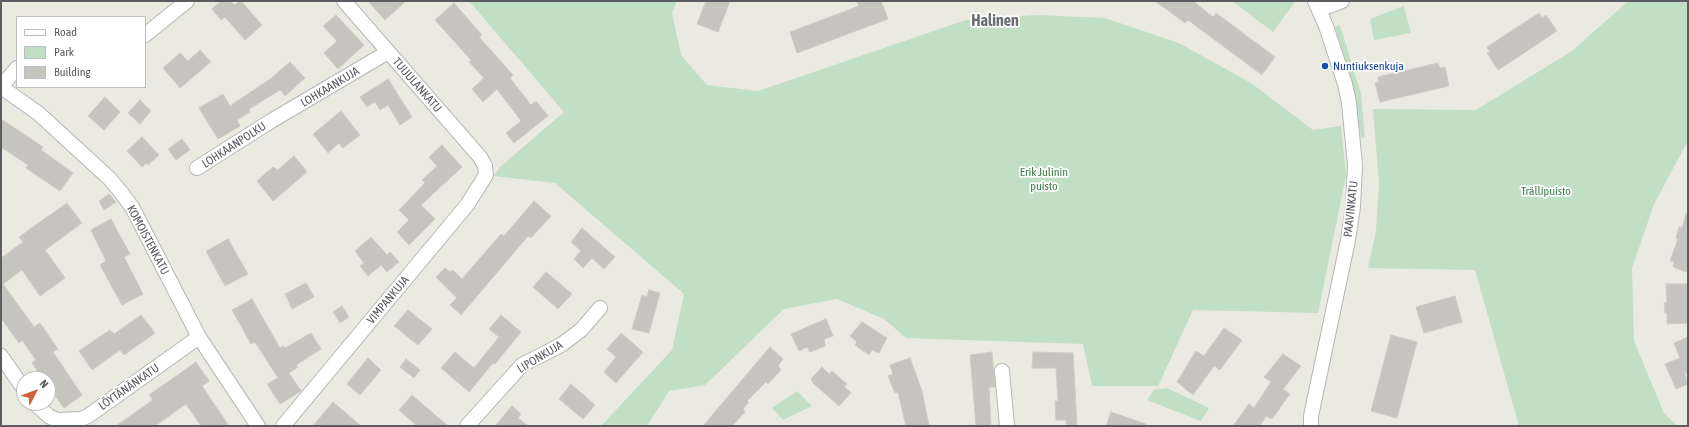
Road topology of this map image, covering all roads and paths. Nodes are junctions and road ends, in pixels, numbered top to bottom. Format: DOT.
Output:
graph roads {
  1 [pos="187,1"];
  2 [pos="344,1"];
  3 [pos="1342,1"];
  4 [pos="1317,5"];
  5 [pos="146,34"];
  6 [pos="388,52"];
  7 [pos="16,69"];
  8 [pos="1,87"];
  9 [pos="271,121"];
  10 [pos="197,168"];
  11 [pos="486,171"];
  12 [pos="600,308"];
  13 [pos="199,337"];
  14 [pos="1,356"];
  15 [pos="1002,371"];
  16 [pos="16,378"];
  17 [pos="43,411"];
  18 [pos="1308,424"];
  19 [pos="258,426"];
  20 [pos="283,426"];
  21 [pos="467,426"];
  22 [pos="1007,426"];
  1 -- 5 [label="street"];
  2 -- 6 [label="street, TUIJULANKATU"];
  3 -- 4 [label="street"];
  4 -- 18 [label="street, PAAVINKATU"];
  6 -- 9 [label="street, LOHKAANKUJA"];
  6 -- 11 [label="street, TUIJULANKATU"];
  7 -- 8 [label="street"];
  8 -- 13 [label="street, KOMOISTENKATU"];
  9 -- 10 [label="street, LOHKAANPOLKU"];
  11 -- 20 [label="street, VIMPANKUJA"];
  12 -- 21 [label="street, LIPONKUJA"];
  13 -- 17 [label="street, LÖYTÄNÄNKATU"];
  13 -- 19 [label="street, KOMOISTENKATU"];
  14 -- 16 [label="street"];
  15 -- 22 [label="street"];
}
